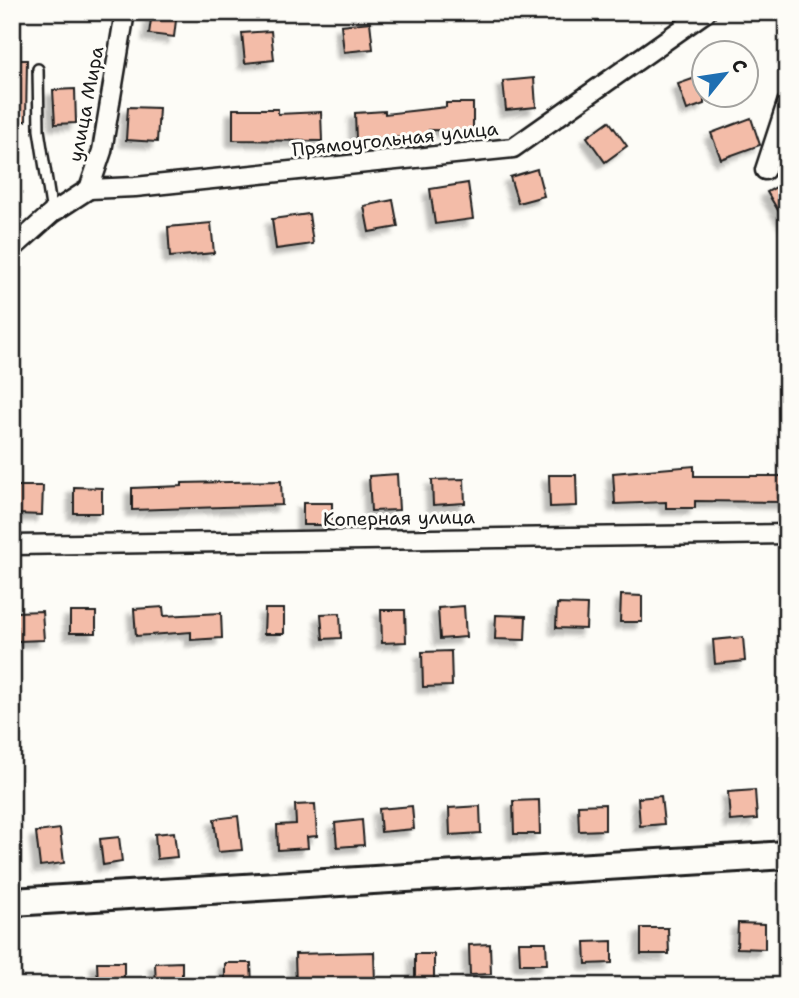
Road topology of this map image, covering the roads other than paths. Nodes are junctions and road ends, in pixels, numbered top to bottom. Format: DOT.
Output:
graph roads {
  1 [pos="125,12"];
  2 [pos="706,12"];
  3 [pos="38,69"];
  4 [pos="787,103"];
  5 [pos="765,170"];
  6 [pos="89,189"];
  7 [pos="52,213"];
  8 [pos="12,249"];
  9 [pos="787,534"];
  10 [pos="12,545"];
  11 [pos="787,855"];
  12 [pos="12,902"];
  1 -- 6 [label="street, улица Мира"];
  2 -- 6 [label="street, Прямоугольная улица"];
  3 -- 7 [label="lane"];
  4 -- 5 [label="street"];
  6 -- 7 [label="street, улица Мира"];
  7 -- 8 [label="street, улица Мира"];
  9 -- 10 [label="street, Коперная улица"];
  11 -- 12 [label="main road"];
}
